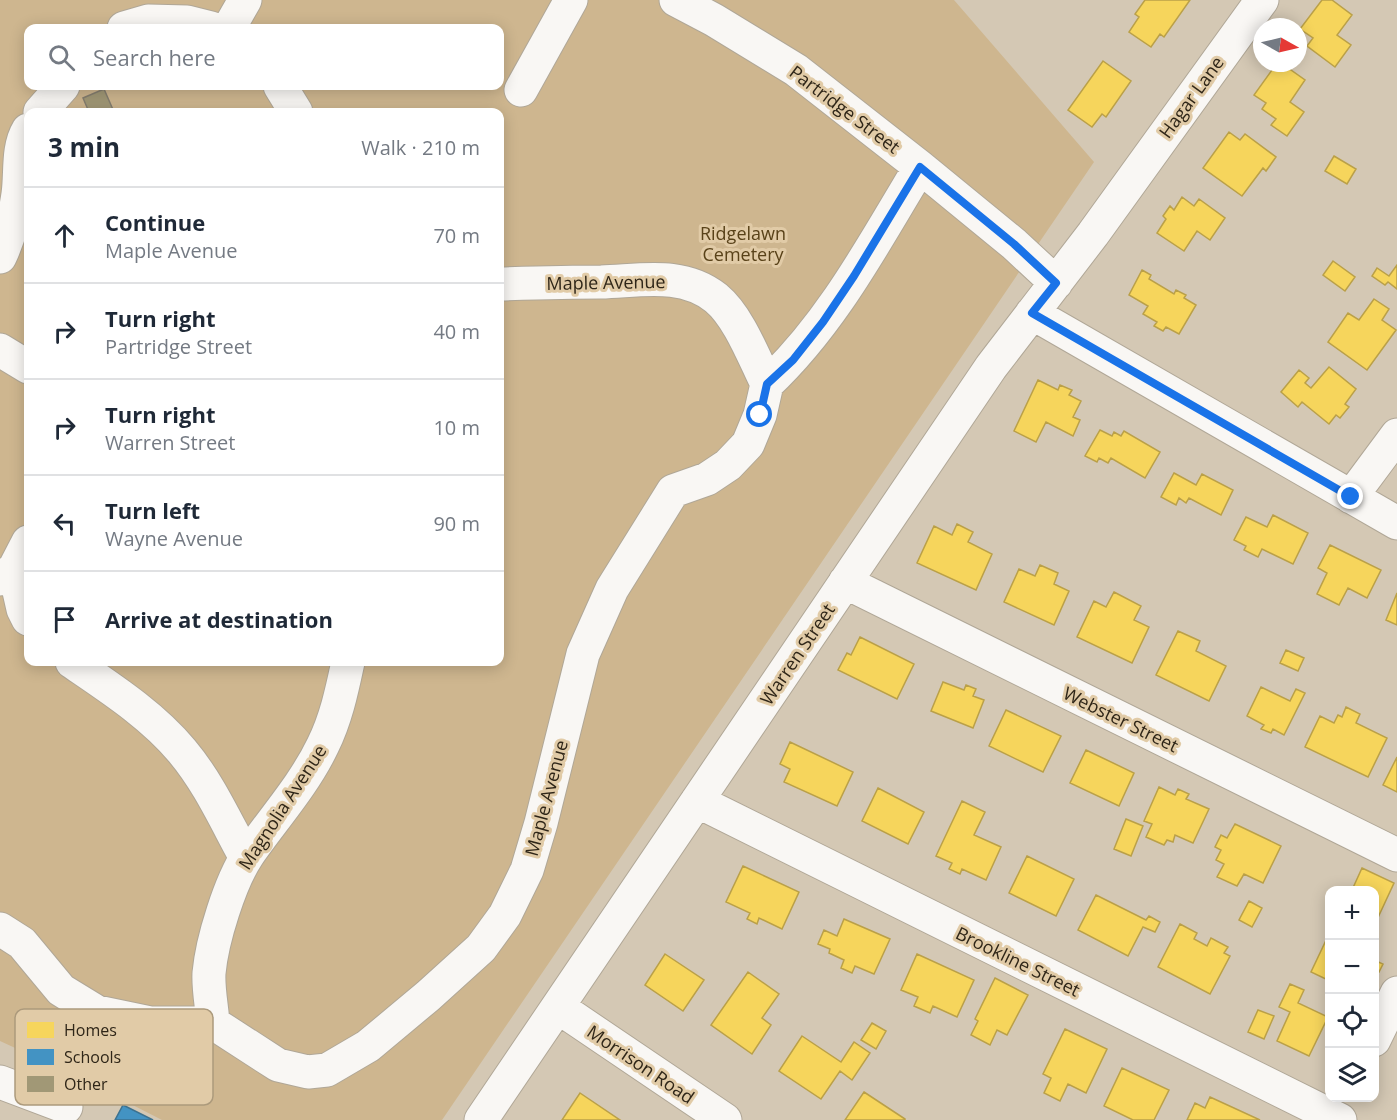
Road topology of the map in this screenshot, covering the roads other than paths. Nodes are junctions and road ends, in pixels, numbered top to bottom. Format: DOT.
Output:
graph roads {
  1 [pos="245,0"];
  2 [pos="572,0"];
  3 [pos="676,0"];
  4 [pos="1262,0"];
  5 [pos="138,24"];
  6 [pos="195,24"];
  7 [pos="231,24"];
  8 [pos="59,90"];
  9 [pos="282,90"];
  10 [pos="521,90"];
  11 [pos="44,108"];
  12 [pos="294,108"];
  13 [pos="24,142"];
  14 [pos="920,167"];
  15 [pos="1121,195"];
  16 [pos="0,257"];
  17 [pos="1056,283"];
  18 [pos="504,284"];
  19 [pos="1032,313"];
  20 [pos="0,350"];
  21 [pos="24,365"];
  22 [pos="767,384"];
  23 [pos="1397,435"];
  24 [pos="1351,497"];
  25 [pos="1397,523"];
  26 [pos="14,563"];
  27 [pos="845,582"];
  28 [pos="24,609"];
  29 [pos="77,666"];
  30 [pos="347,666"];
  31 [pos="697,801"];
  32 [pos="1397,855"];
  33 [pos="246,858"];
  34 [pos="0,929"];
  35 [pos="1397,993"];
  36 [pos="558,1007"];
  37 [pos="93,1009"];
  38 [pos="212,1009"];
  39 [pos="213,1023"];
  40 [pos="1379,1030"];
  41 [pos="0,1082"];
  42 [pos="15,1088"];
  43 [pos="61,1105"];
  44 [pos="66,1107"];
  45 [pos="1339,1114"];
  46 [pos="481,1120"];
  47 [pos="725,1120"];
  1 -- 7 [label="street"];
  2 -- 10 [label="street"];
  3 -- 14 [label="street, Partridge Street"];
  4 -- 15 [label="street, Hagar Lane"];
  5 -- 6 [label="street"];
  8 -- 11 [label="street"];
  9 -- 12 [label="street"];
  13 -- 16 [label="street"];
  14 -- 17 [label="street, Partridge Street"];
  14 -- 22 [label="street"];
  15 -- 17 [label="street, Warren Street"];
  17 -- 19 [label="street, Warren Street"];
  18 -- 22 [label="street, Maple Avenue"];
  19 -- 24 [label="street"];
  19 -- 27 [label="street, Warren Street"];
  20 -- 21 [label="street"];
  22 -- 39 [label="street, Maple Avenue"];
  23 -- 24 [label="street"];
  24 -- 25 [label="street"];
  26 -- 28 [label="street"];
  27 -- 31 [label="street, Warren Street"];
  27 -- 32 [label="street, Webster Street"];
  29 -- 33 [label="street"];
  30 -- 33 [label="street, Magnolia Avenue"];
  31 -- 36 [label="street, Warren Street"];
  31 -- 45 [label="street, Brookline Street"];
  33 -- 38 [label="street, Magnolia Avenue"];
  34 -- 37 [label="street"];
  35 -- 40 [label="street"];
  36 -- 46 [label="street, Warren Street"];
  36 -- 47 [label="street, Morrison Road"];
  41 -- 42 [label="street"];
  43 -- 44 [label="street"];
}
